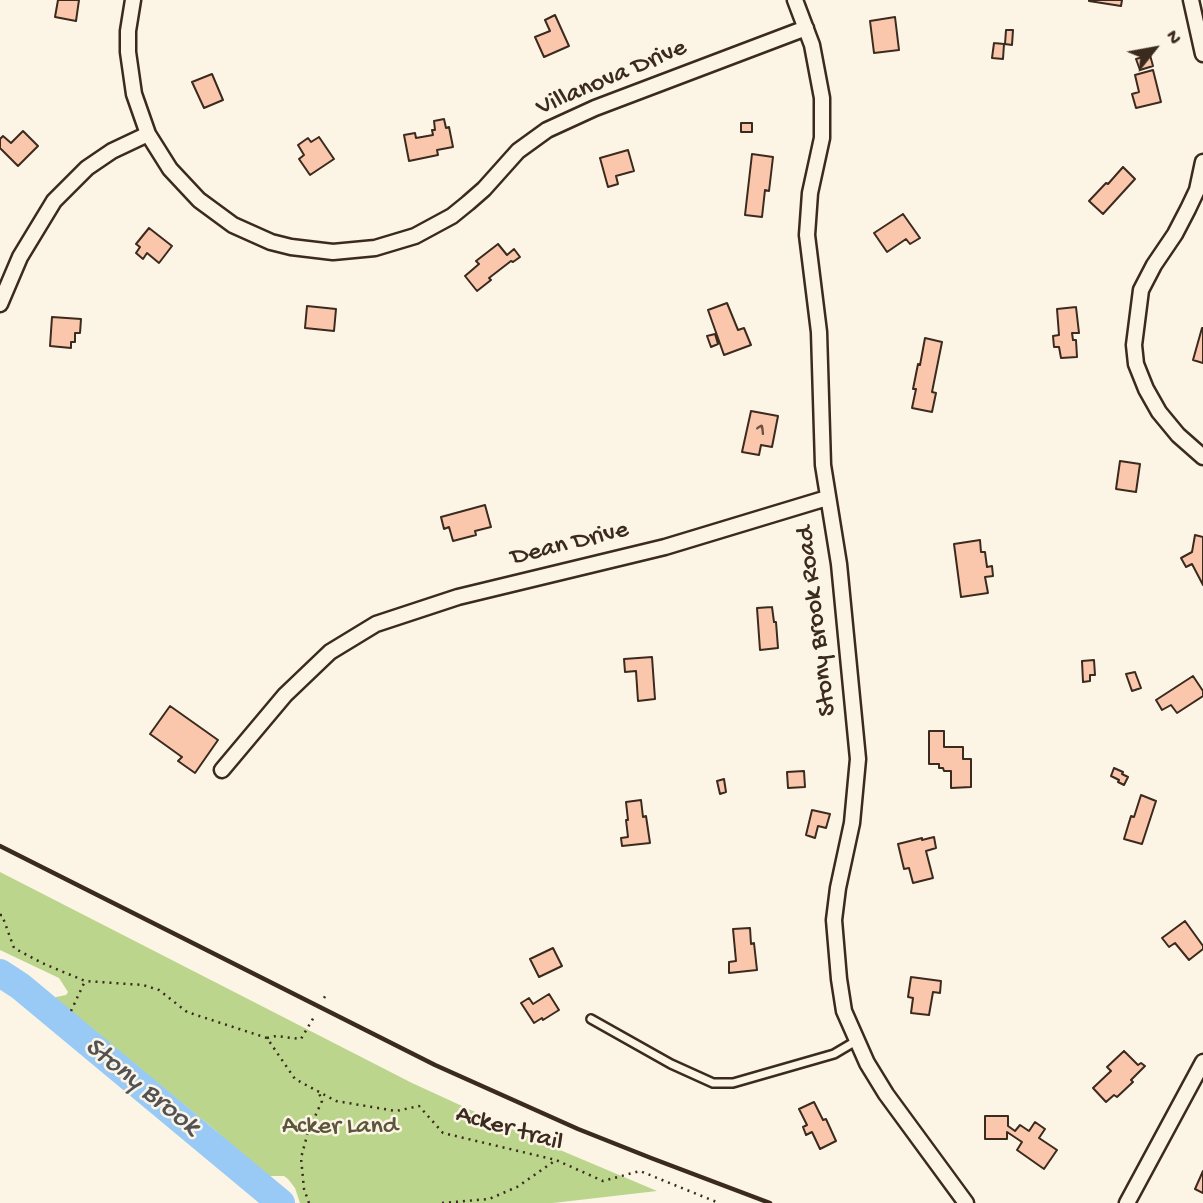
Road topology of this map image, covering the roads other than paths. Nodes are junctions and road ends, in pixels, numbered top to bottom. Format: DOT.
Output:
graph roads {
  1 [pos="133,0"];
  2 [pos="795,0"];
  3 [pos="1191,0"];
  4 [pos="806,29"];
  5 [pos="1203,54"];
  6 [pos="148,134"];
  7 [pos="1203,162"];
  8 [pos="0,304"];
  9 [pos="1203,457"];
  10 [pos="827,498"];
  11 [pos="222,770"];
  12 [pos="591,1018"];
  13 [pos="857,1041"];
  14 [pos="1203,1062"];
  15 [pos="967,1203"];
  16 [pos="1127,1203"];
  1 -- 6 [label="street, Villanova Drive"];
  2 -- 4 [label="street, Stony Brook Road"];
  3 -- 5 [label="street"];
  4 -- 6 [label="street, Villanova Drive"];
  4 -- 10 [label="street, Stony Brook Road"];
  6 -- 8 [label="street"];
  7 -- 9 [label="street"];
  10 -- 11 [label="street, Dean Drive"];
  10 -- 13 [label="street, Stony Brook Road"];
  12 -- 13 [label="lane"];
  13 -- 15 [label="street, Stony Brook Road"];
  14 -- 16 [label="street"];
}
